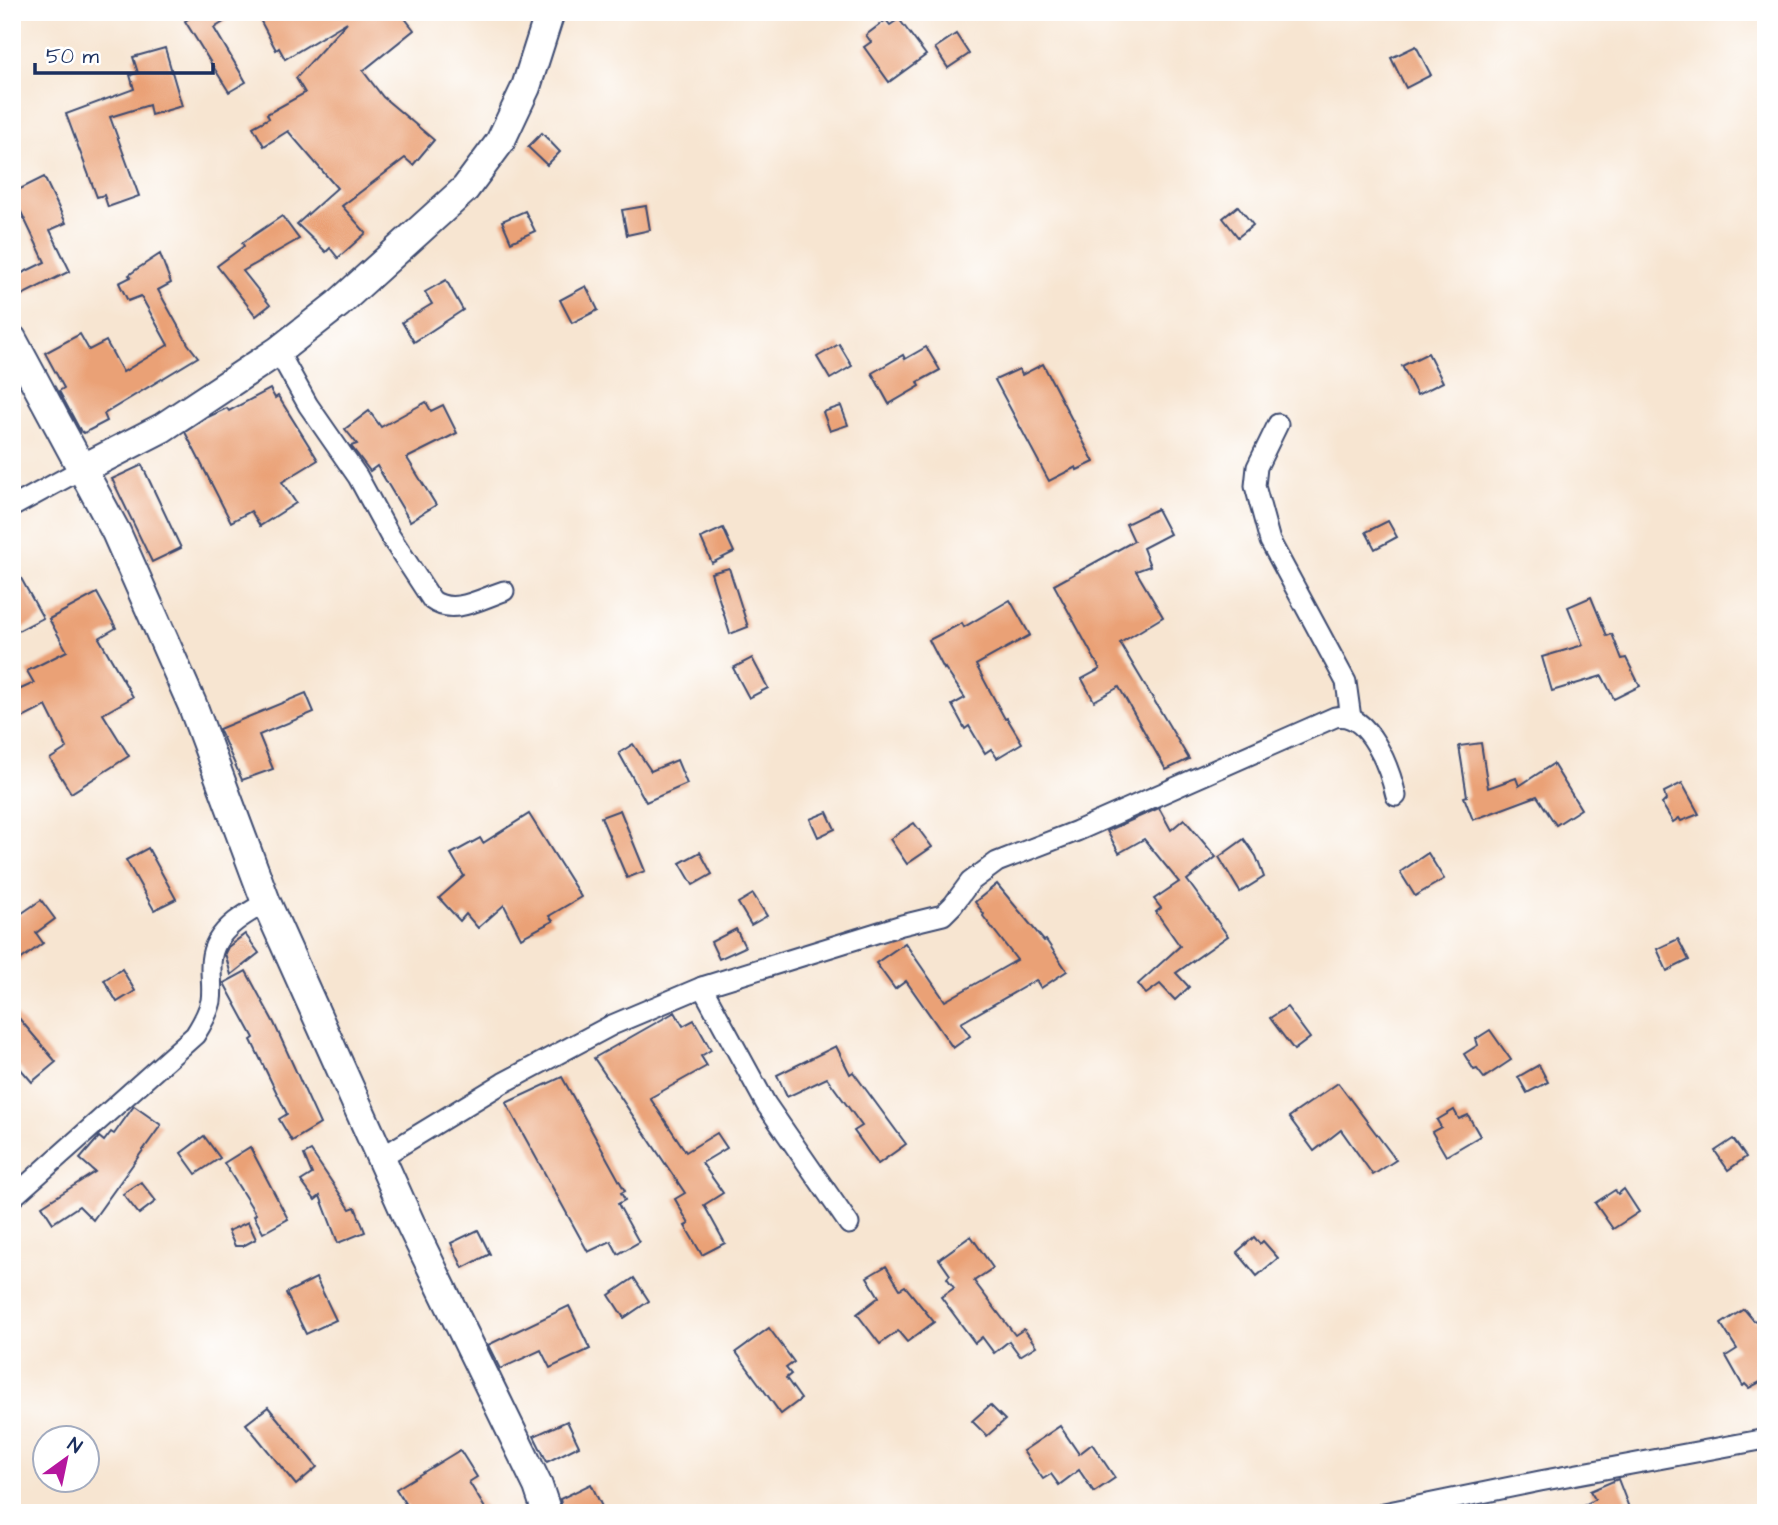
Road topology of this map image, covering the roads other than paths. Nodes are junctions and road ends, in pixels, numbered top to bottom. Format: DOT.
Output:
graph roads {
  1 [pos="550,12"];
  2 [pos="12,339"];
  3 [pos="278,351"];
  4 [pos="1278,424"];
  5 [pos="82,469"];
  6 [pos="12,507"];
  7 [pos="504,591"];
  8 [pos="1351,718"];
  9 [pos="1396,796"];
  10 [pos="267,902"];
  11 [pos="702,987"];
  12 [pos="380,1157"];
  13 [pos="12,1198"];
  14 [pos="849,1224"];
  15 [pos="1766,1439"];
  16 [pos="548,1513"];
  17 [pos="1384,1513"];
  1 -- 3 [label="street"];
  2 -- 5 [label="street"];
  3 -- 5 [label="street"];
  3 -- 7 [label="street"];
  4 -- 8 [label="street"];
  5 -- 6 [label="street"];
  5 -- 10 [label="street"];
  8 -- 9 [label="street"];
  8 -- 11 [label="street"];
  10 -- 12 [label="street"];
  10 -- 13 [label="street"];
  11 -- 12 [label="street"];
  11 -- 14 [label="street"];
  12 -- 16 [label="street"];
  15 -- 17 [label="street"];
}
